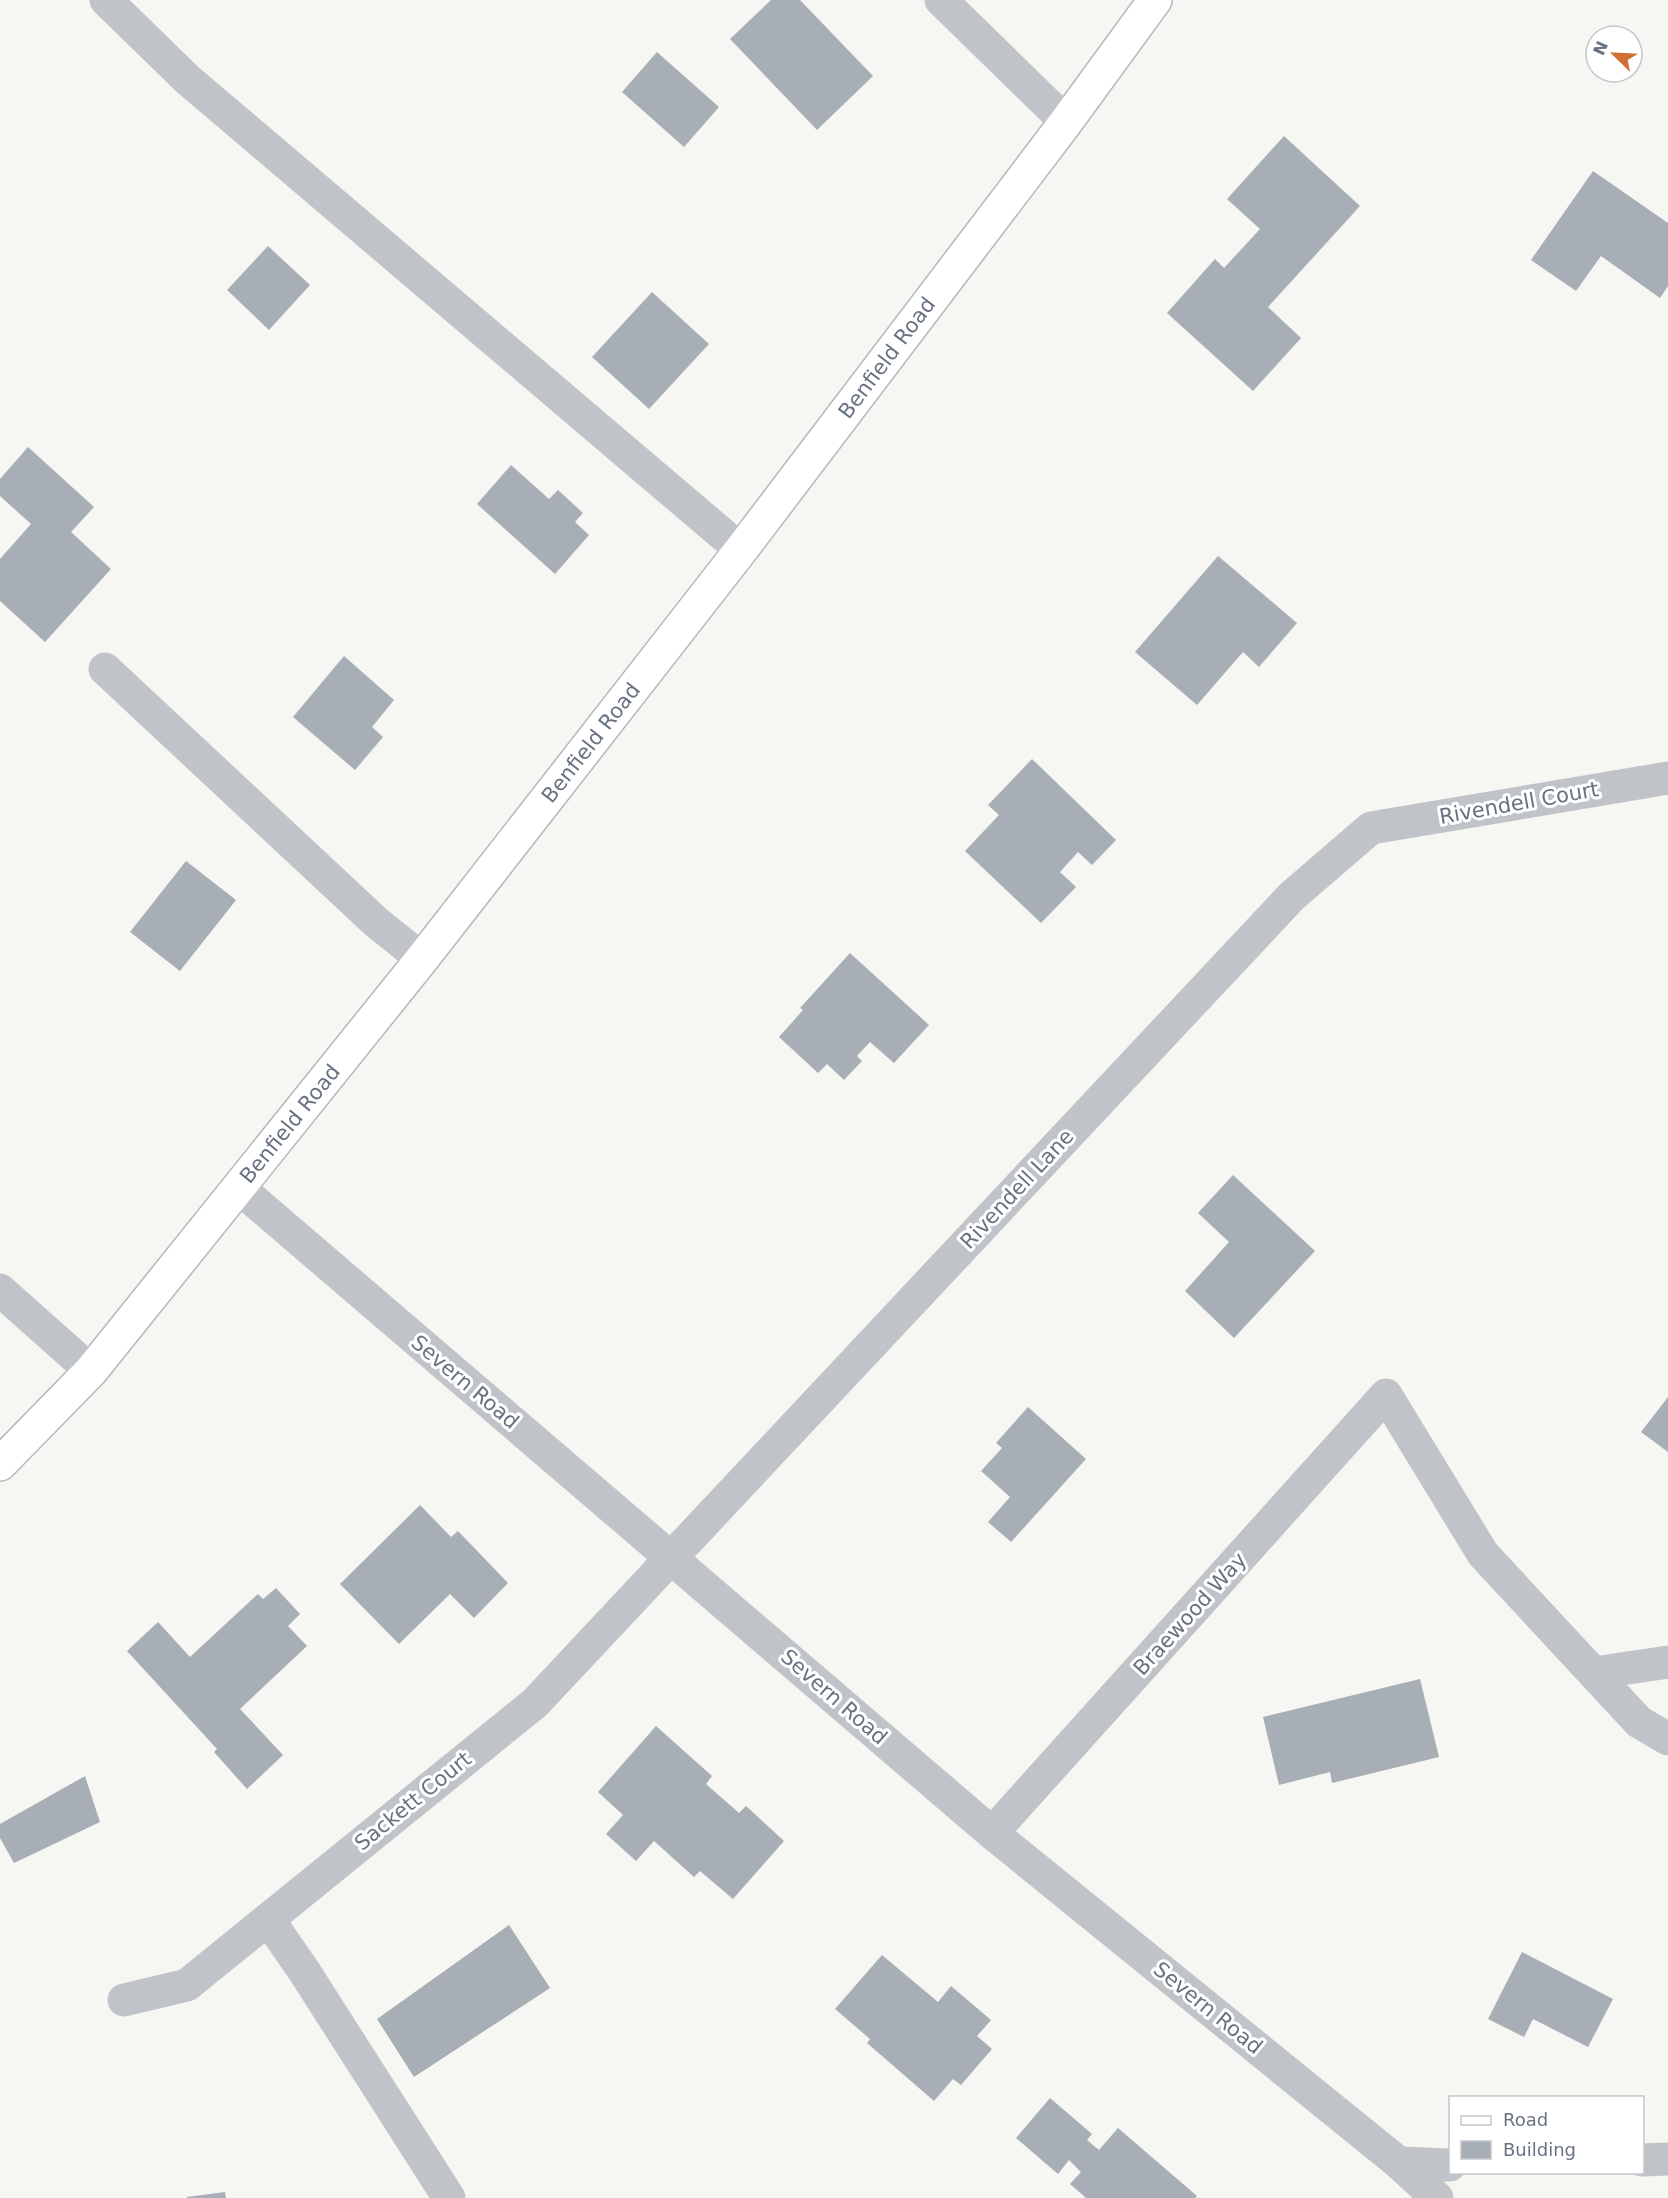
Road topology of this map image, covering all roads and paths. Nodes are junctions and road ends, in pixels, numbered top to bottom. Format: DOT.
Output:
graph roads {
  1 [pos="106,0"];
  2 [pos="941,0"];
  3 [pos="1155,0"];
  4 [pos="1066,122"];
  5 [pos="741,550"];
  6 [pos="105,669"];
  7 [pos="1668,778"];
  8 [pos="1371,828"];
  9 [pos="422,959"];
  10 [pos="239,1188"];
  11 [pos="0,1290"];
  12 [pos="91,1371"];
  13 [pos="0,1464"];
  14 [pos="670,1557"];
  15 [pos="1668,1662"];
  16 [pos="1594,1672"];
  17 [pos="1668,1739"];
  18 [pos="992,1833"];
  19 [pos="268,1919"];
  20 [pos="124,2000"];
  21 [pos="1668,2159"];
  22 [pos="1644,2160"];
  23 [pos="1399,2163"];
  24 [pos="1449,2165"];
  25 [pos="449,2198"];
  26 [pos="1437,2198"];
  1 -- 5 [label="street"];
  2 -- 4 [label="street"];
  3 -- 4 [label="main road, Benfield Road"];
  4 -- 5 [label="main road, Benfield Road"];
  5 -- 9 [label="main road, Benfield Road"];
  6 -- 9 [label="street"];
  7 -- 8 [label="street, Rivendell Court"];
  8 -- 14 [label="street, Rivendell Lane"];
  9 -- 10 [label="main road, Benfield Road"];
  10 -- 12 [label="main road, Benfield Road"];
  10 -- 14 [label="street, Severn Road"];
  11 -- 12 [label="street"];
  12 -- 13 [label="main road, Benfield Road"];
  14 -- 18 [label="street, Severn Road"];
  14 -- 19 [label="street, Sackett Court"];
  15 -- 16 [label="street"];
  16 -- 17 [label="street"];
  16 -- 18 [label="street, Braewood Way"];
  18 -- 23 [label="street, Severn Road"];
  19 -- 20 [label="street, Sackett Court"];
  19 -- 25 [label="street"];
  21 -- 22 [label="street"];
  23 -- 24 [label="street"];
  23 -- 26 [label="street, Severn Road"];
}
